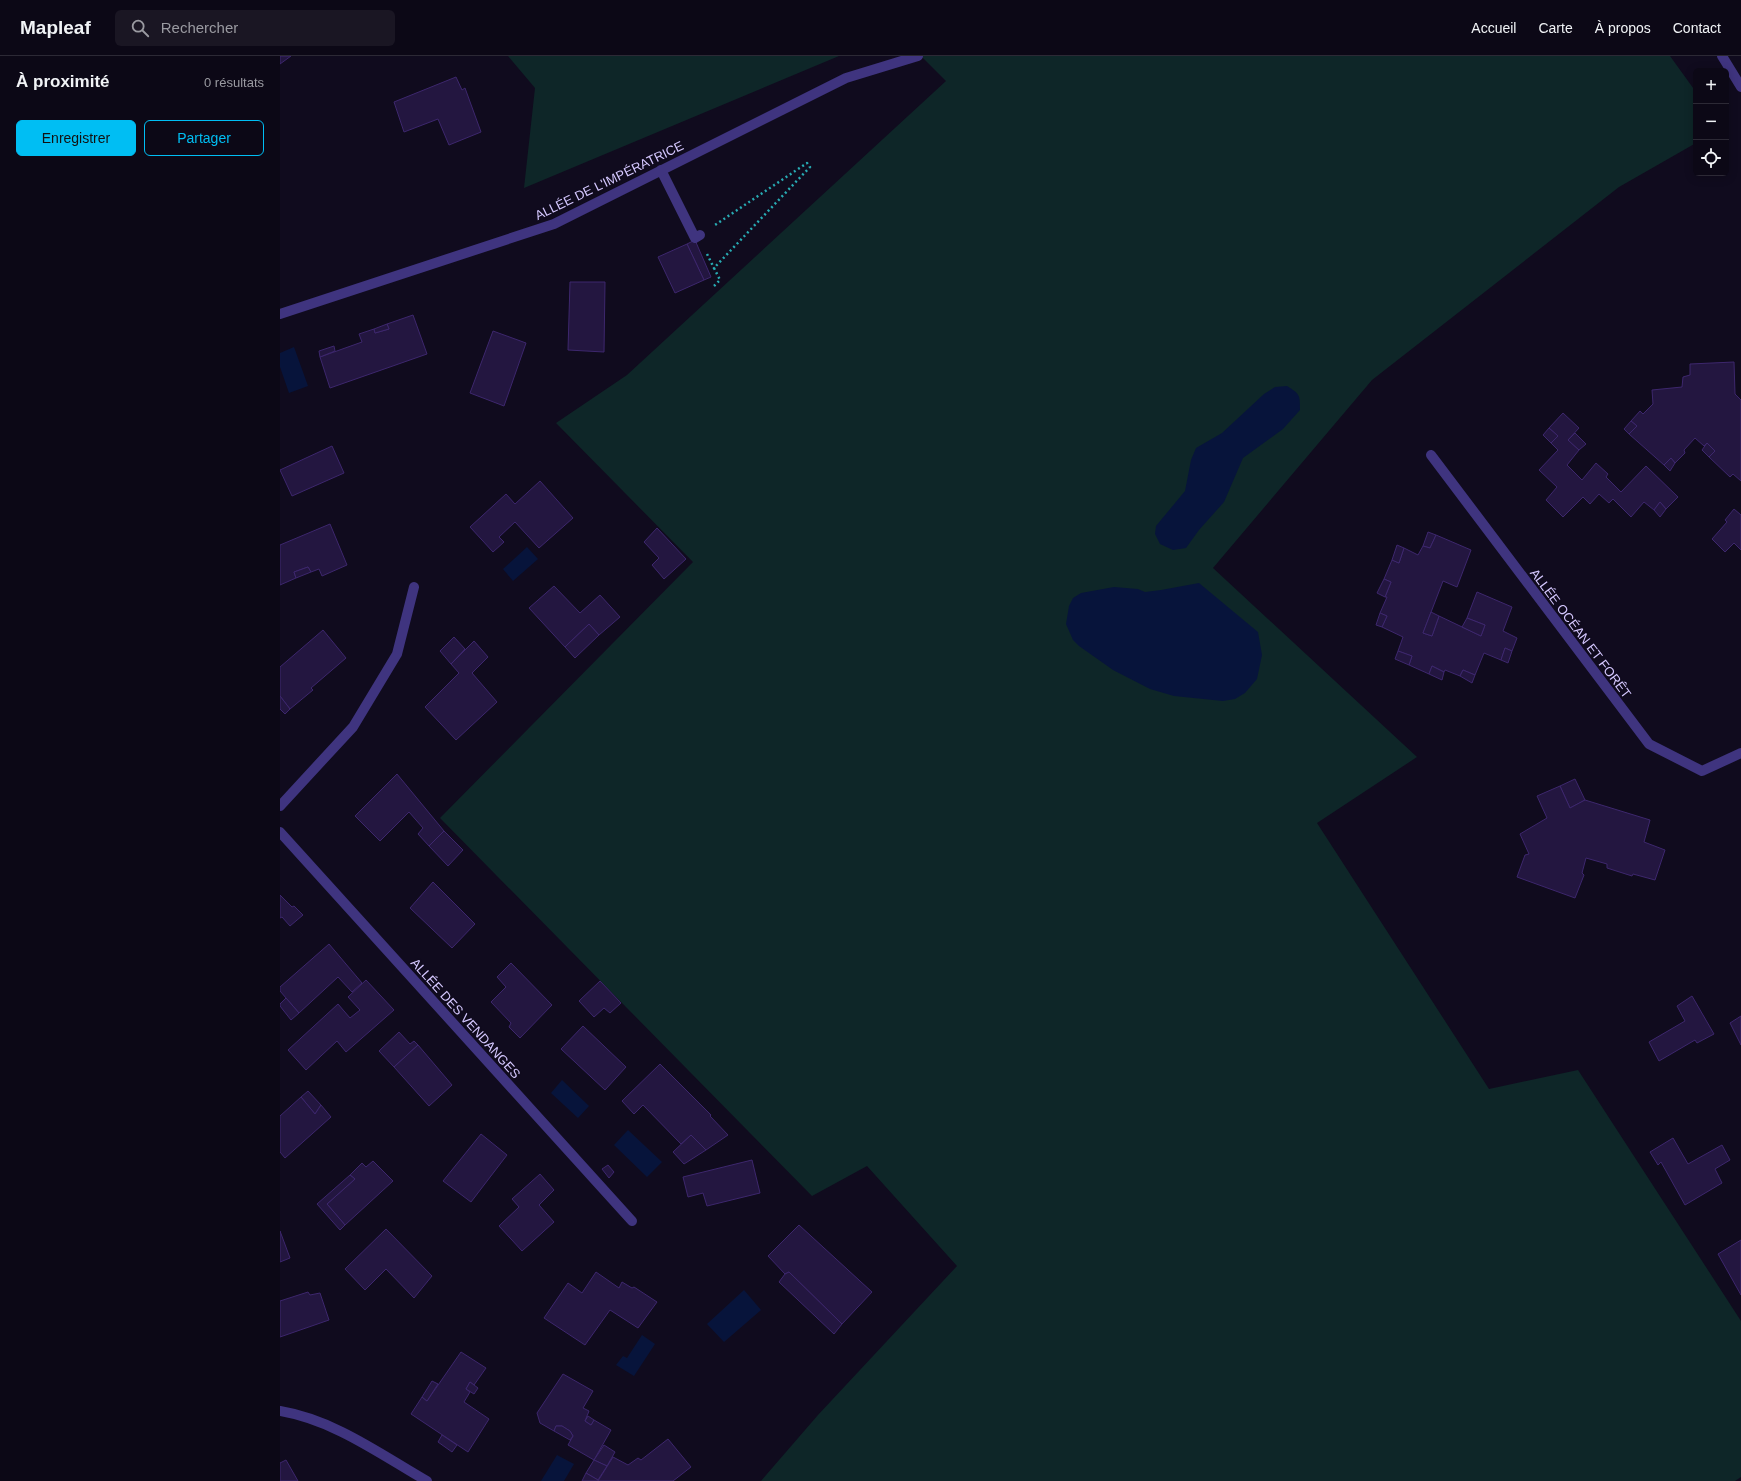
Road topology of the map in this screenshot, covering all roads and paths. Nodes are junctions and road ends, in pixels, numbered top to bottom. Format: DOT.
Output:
graph roads {
  1 [pos="918,56"];
  2 [pos="1722,56"];
  3 [pos="1741,87"];
  4 [pos="661,170"];
  5 [pos="700,235"];
  6 [pos="710,262"];
  7 [pos="714,268"];
  8 [pos="714,286"];
  9 [pos="280,314"];
  10 [pos="1431,455"];
  11 [pos="414,587"];
  12 [pos="1741,752"];
  13 [pos="280,806"];
  14 [pos="280,832"];
  15 [pos="632,1221"];
  16 [pos="280,1411"];
  17 [pos="427,1481"];
  1 -- 4 [label="street, ALLÉE DE L'IMPÉRATRICE"];
  2 -- 3 [label="street"];
  4 -- 5 [label="street"];
  4 -- 9 [label="street, ALLÉE DE L'IMPÉRATRICE"];
  5 -- 7 [label="path"];
  6 -- 7 [label="path"];
  7 -- 8 [label="path"];
  10 -- 12 [label="street, ALLÉE OCÉAN ET FORÊT"];
  11 -- 13 [label="street"];
  14 -- 15 [label="street, ALLÉE DES VENDANGES"];
  16 -- 17 [label="street"];
}
